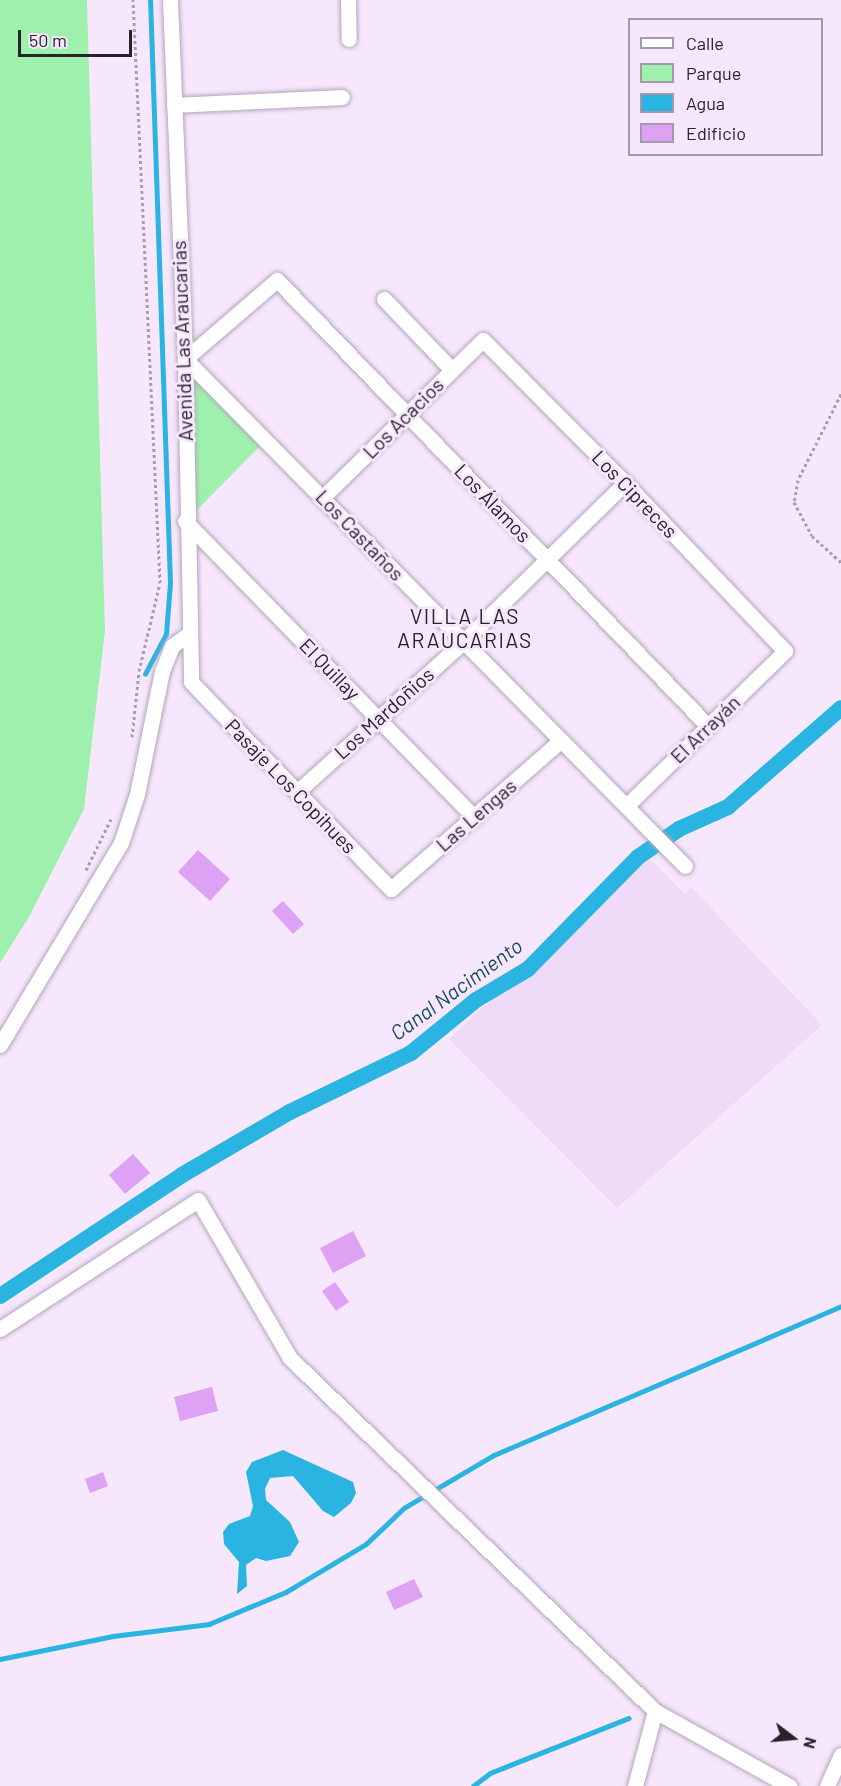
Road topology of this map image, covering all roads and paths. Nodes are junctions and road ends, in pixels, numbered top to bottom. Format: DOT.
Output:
graph roads {
  1 [pos="133,0"];
  2 [pos="170,0"];
  3 [pos="348,0"];
  4 [pos="349,39"];
  5 [pos="342,97"];
  6 [pos="174,105"];
  7 [pos="384,299"];
  8 [pos="483,340"];
  9 [pos="185,359"];
  10 [pos="452,370"];
  11 [pos="841,394"];
  12 [pos="407,414"];
  13 [pos="625,483"];
  14 [pos="323,497"];
  15 [pos="185,521"];
  16 [pos="548,560"];
  17 [pos="841,562"];
  18 [pos="190,633"];
  19 [pos="464,641"];
  20 [pos="785,651"];
  21 [pos="191,682"];
  22 [pos="379,719"];
  23 [pos="708,726"];
  24 [pos="561,740"];
  25 [pos="131,742"];
  26 [pos="297,792"];
  27 [pos="626,806"];
  28 [pos="114,813"];
  29 [pos="474,817"];
  30 [pos="685,866"];
  31 [pos="80,879"];
  32 [pos="391,889"];
  33 [pos="0,1044"];
  34 [pos="0,1329"];
  35 [pos="655,1711"];
  36 [pos="841,1755"];
  37 [pos="635,1786"];
  38 [pos="789,1786"];
  39 [pos="827,1786"];
  1 -- 25 [label="path"];
  2 -- 6 [label="street, Avenida Las Araucarias"];
  3 -- 4 [label="street"];
  5 -- 6 [label="street"];
  6 -- 9 [label="street, Avenida Las Araucarias"];
  7 -- 10 [label="street"];
  8 -- 10 [label="street, Los Acacios"];
  8 -- 13 [label="street, Los Cipreces"];
  9 -- 12 [label="street, Los Álamos"];
  9 -- 14 [label="street, Los Castaños"];
  9 -- 15 [label="street, Avenida Las Araucarias"];
  10 -- 12 [label="street, Los Acacios"];
  11 -- 17 [label="path"];
  12 -- 14 [label="street, Los Acacios"];
  12 -- 16 [label="street, Los Álamos"];
  13 -- 16 [label="street, Los Mardoñios"];
  13 -- 20 [label="street, Los Cipreces"];
  14 -- 19 [label="street, Los Castaños"];
  15 -- 18 [label="street, Avenida Las Araucarias"];
  15 -- 22 [label="street, El Quillay"];
  16 -- 19 [label="street, Los Mardoñios"];
  16 -- 23 [label="street, Los Álamos"];
  18 -- 21 [label="street, Avenida Las Araucarias"];
  18 -- 33 [label="street"];
  19 -- 22 [label="street, Los Mardoñios"];
  19 -- 24 [label="street, Los Castaños"];
  20 -- 23 [label="street, El Arrayán"];
  21 -- 26 [label="street, Pasaje Los Copihues"];
  22 -- 26 [label="street, Los Mardoñios"];
  22 -- 29 [label="street, El Quillay"];
  23 -- 27 [label="street, El Arrayán"];
  24 -- 27 [label="street, Los Castaños"];
  24 -- 29 [label="street, Las Lengas"];
  26 -- 32 [label="street, Pasaje Los Copihues"];
  27 -- 30 [label="street, Los Castaños"];
  28 -- 31 [label="path"];
  29 -- 32 [label="street, Las Lengas"];
  34 -- 35 [label="street"];
  35 -- 37 [label="street"];
  35 -- 38 [label="street"];
  36 -- 39 [label="street"];
}
